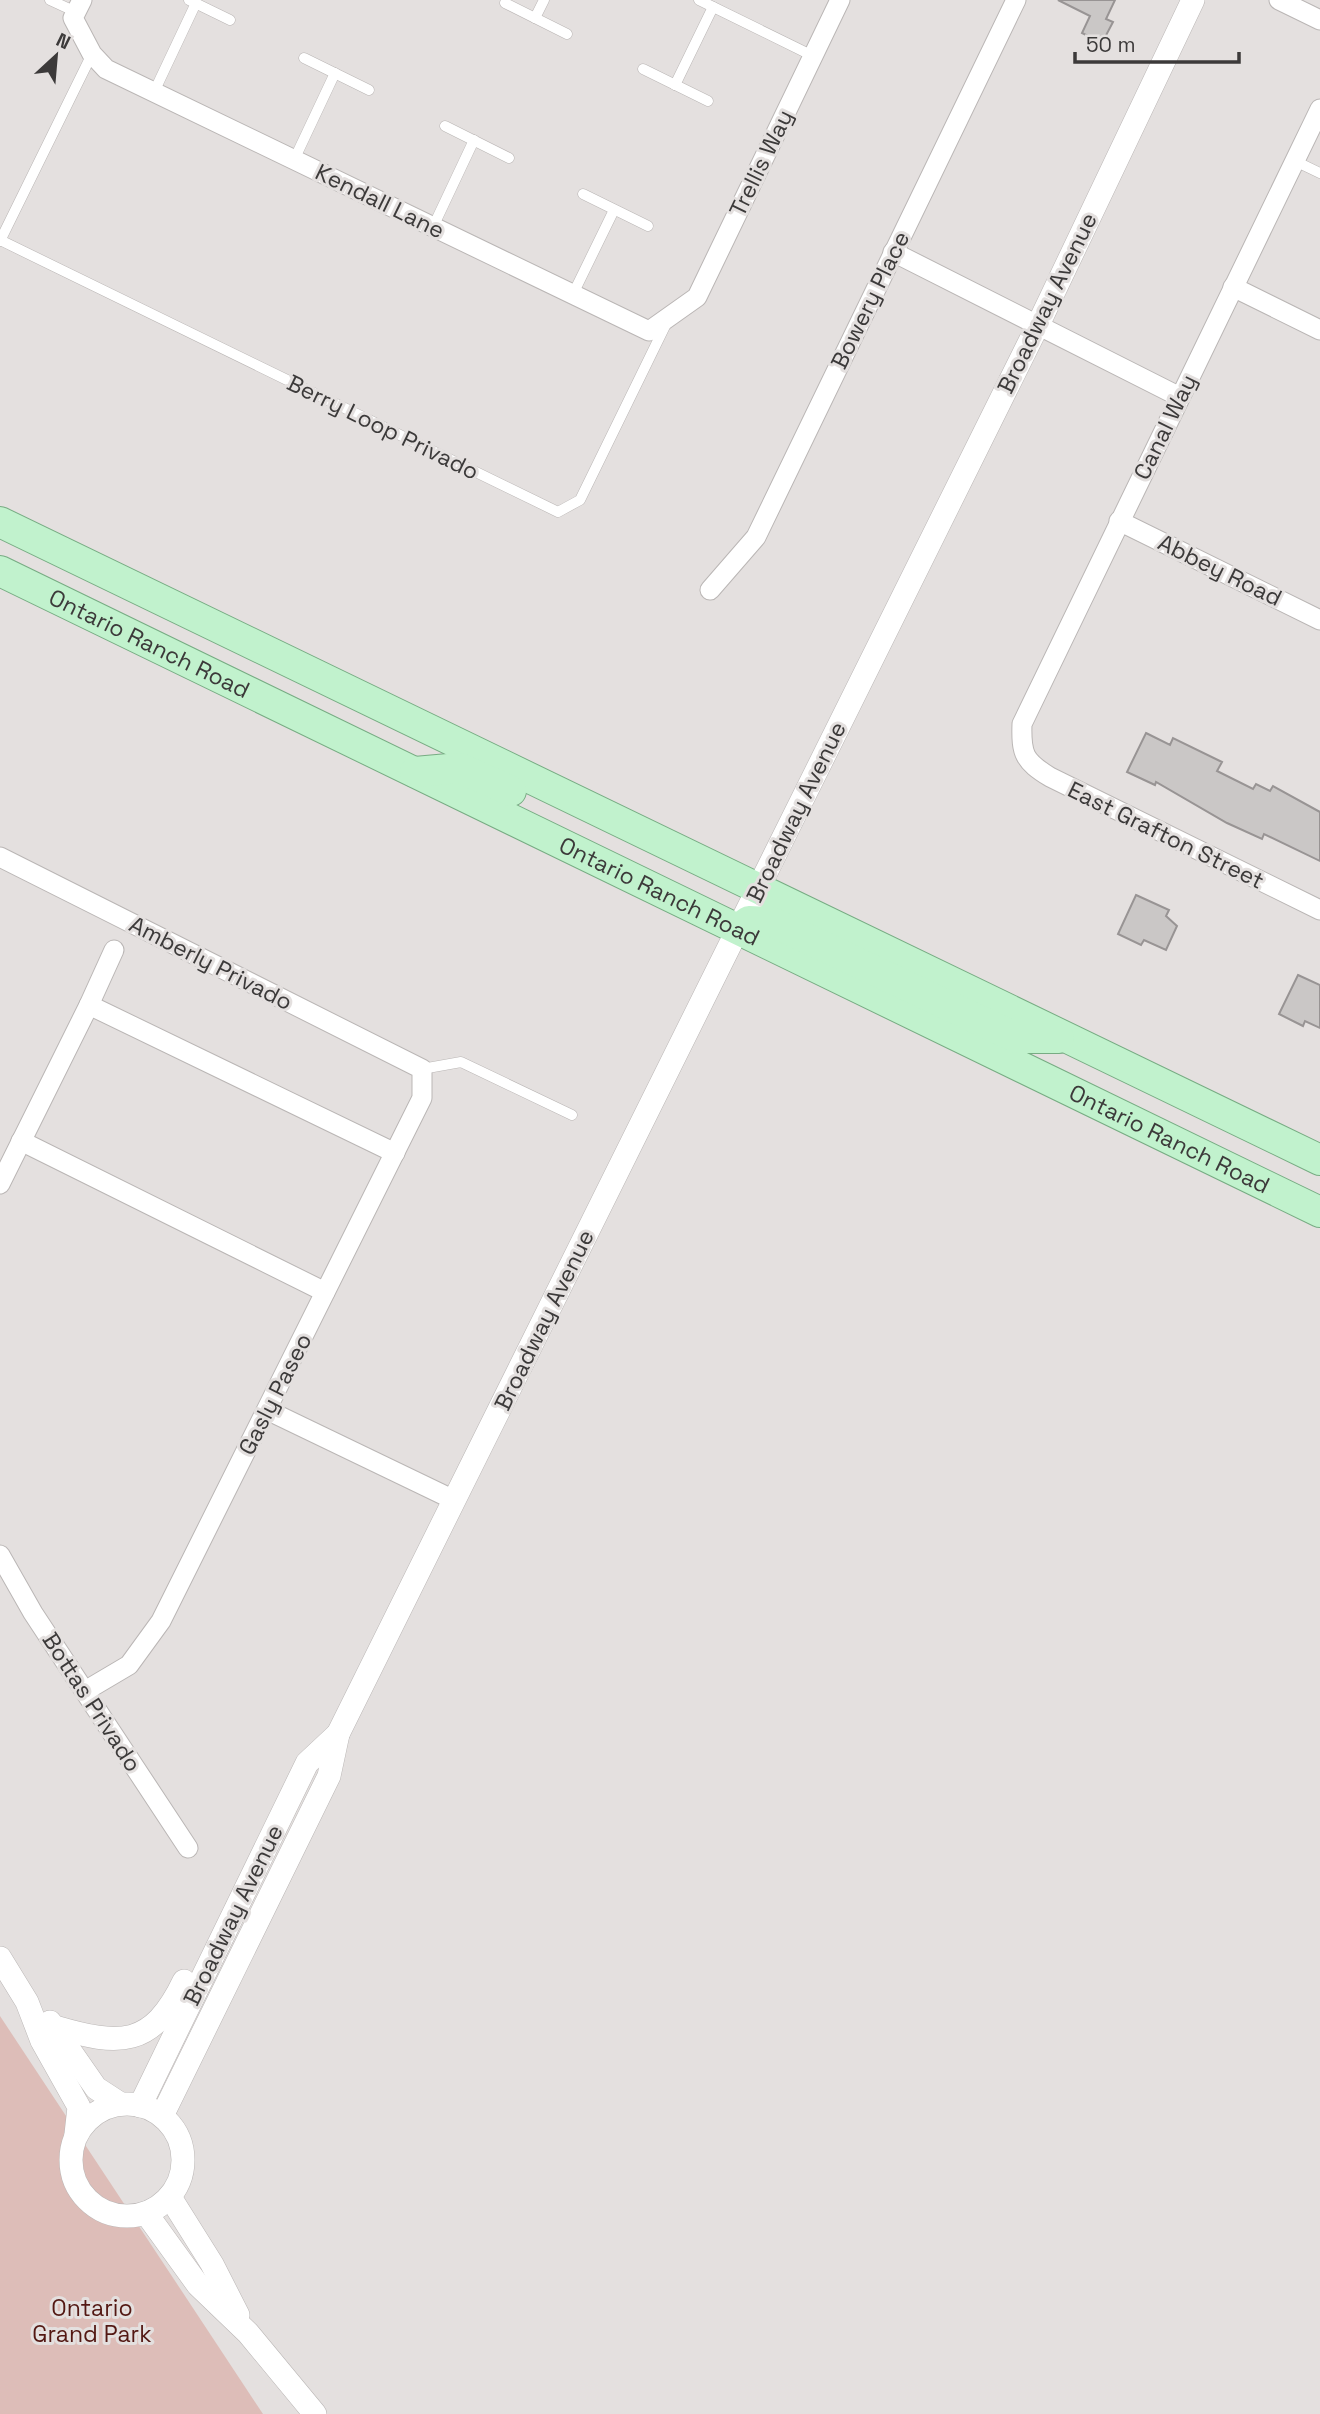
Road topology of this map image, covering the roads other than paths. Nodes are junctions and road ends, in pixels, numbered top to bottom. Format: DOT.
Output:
graph roads {
  1 [pos="50,0"];
  2 [pos="544,0"];
  3 [pos="699,0"];
  4 [pos="840,0"];
  5 [pos="1016,0"];
  6 [pos="1193,0"];
  7 [pos="1279,0"];
  8 [pos="193,2"];
  9 [pos="505,3"];
  10 [pos="79,6"];
  11 [pos="713,7"];
  12 [pos="535,18"];
  13 [pos="230,20"];
  14 [pos="1320,20"];
  15 [pos="566,34"];
  16 [pos="92,54"];
  17 [pos="813,57"];
  18 [pos="304,58"];
  19 [pos="643,69"];
  20 [pos="335,73"];
  21 [pos="675,85"];
  22 [pos="369,90"];
  23 [pos="154,92"];
  24 [pos="708,101"];
  25 [pos="1320,109"];
  26 [pos="445,126"];
  27 [pos="474,140"];
  28 [pos="509,158"];
  29 [pos="294,160"];
  30 [pos="1295,161"];
  31 [pos="1320,173"];
  32 [pos="583,194"];
  33 [pos="614,210"];
  34 [pos="648,226"];
  35 [pos="433,227"];
  36 [pos="0,241"];
  37 [pos="893,252"];
  38 [pos="1233,287"];
  39 [pos="573,294"];
  40 [pos="671,315"];
  41 [pos="1038,325"];
  42 [pos="1320,330"];
  43 [pos="1180,397"];
  44 [pos="1119,521"];
  45 [pos="0,522"];
  46 [pos="0,571"];
  47 [pos="709,590"];
  48 [pos="1320,620"];
  49 [pos="1021,748"];
  50 [pos="415,772"];
  51 [pos="0,857"];
  52 [pos="758,888"];
  53 [pos="1320,910"];
  54 [pos="738,929"];
  55 [pos="114,950"];
  56 [pos="89,1005"];
  57 [pos="1066,1038"];
  58 [pos="422,1069"];
  59 [pos="572,1115"];
  60 [pos="21,1141"];
  61 [pos="395,1153"];
  62 [pos="1320,1160"];
  63 [pos="0,1184"];
  64 [pos="1320,1212"];
  65 [pos="325,1292"];
  66 [pos="267,1410"];
  67 [pos="454,1500"];
  68 [pos="0,1555"];
  69 [pos="85,1691"];
  70 [pos="338,1734"];
  71 [pos="307,1763"];
  72 [pos="188,1848"];
  73 [pos="0,1958"];
  74 [pos="27,2002"];
  75 [pos="55,2027"];
  76 [pos="129,2104"];
  77 [pos="163,2114"];
  78 [pos="76,2134"];
  79 [pos="170,2197"];
  80 [pos="146,2213"];
  81 [pos="248,2333"];
  82 [pos="315,2414"];
  1 -- 10 [label="lane"];
  2 -- 12 [label="lane"];
  3 -- 11 [label="lane"];
  4 -- 17 [label="street, Trellis Way"];
  5 -- 37 [label="street, Bowery Place"];
  6 -- 41 [label="street, Broadway Avenue"];
  7 -- 14 [label="street"];
  8 -- 13 [label="lane"];
  8 -- 23 [label="lane"];
  9 -- 12 [label="lane"];
  10 -- 16 [label="street"];
  11 -- 17 [label="lane"];
  11 -- 21 [label="lane"];
  12 -- 15 [label="lane"];
  16 -- 23 [label="street, Kendall Lane"];
  16 -- 36 [label="lane, Berry Loop Privado"];
  17 -- 40 [label="street, Trellis Way"];
  18 -- 20 [label="lane"];
  19 -- 21 [label="lane"];
  20 -- 22 [label="lane"];
  20 -- 29 [label="lane"];
  21 -- 24 [label="lane"];
  23 -- 29 [label="street, Kendall Lane"];
  25 -- 30 [label="street, Canal Way"];
  26 -- 27 [label="lane"];
  27 -- 28 [label="lane"];
  27 -- 35 [label="lane"];
  29 -- 35 [label="street, Kendall Lane"];
  30 -- 31 [label="lane"];
  30 -- 38 [label="street, Canal Way"];
  32 -- 33 [label="lane"];
  33 -- 34 [label="lane"];
  33 -- 39 [label="lane"];
  35 -- 39 [label="street, Kendall Lane"];
  36 -- 40 [label="lane, Berry Loop Privado"];
  37 -- 41 [label="street"];
  37 -- 47 [label="street, Bowery Place"];
  38 -- 42 [label="street"];
  38 -- 43 [label="street, Canal Way"];
  39 -- 40 [label="street, Kendall Lane"];
  41 -- 43 [label="street"];
  41 -- 52 [label="street, Broadway Avenue"];
  43 -- 44 [label="street, Canal Way"];
  44 -- 48 [label="street, Abbey Road"];
  44 -- 49 [label="street, Canal Way"];
  45 -- 52 [label="main road, Ontario Ranch Road"];
  46 -- 50 [label="main road, Ontario Ranch Road"];
  49 -- 53 [label="street, East Grafton Street"];
  50 -- 52 [label="main road"];
  50 -- 54 [label="main road, Ontario Ranch Road"];
  51 -- 58 [label="street, Amberly Privado"];
  52 -- 54 [label="street, Broadway Avenue"];
  52 -- 57 [label="main road, Ontario Ranch Road"];
  54 -- 57 [label="main road"];
  54 -- 64 [label="main road, Ontario Ranch Road"];
  54 -- 67 [label="street, Broadway Avenue"];
  55 -- 56 [label="street"];
  56 -- 60 [label="street"];
  56 -- 61 [label="street"];
  57 -- 62 [label="main road, Ontario Ranch Road"];
  58 -- 59 [label="lane"];
  58 -- 61 [label="street, Gasly Paseo"];
  60 -- 63 [label="street"];
  60 -- 65 [label="street"];
  61 -- 65 [label="street, Gasly Paseo"];
  65 -- 66 [label="street, Gasly Paseo"];
  66 -- 67 [label="street"];
  66 -- 69 [label="street, Gasly Paseo"];
  67 -- 70 [label="street, Broadway Avenue"];
  68 -- 69 [label="street, Bottas Privado"];
  69 -- 72 [label="street, Bottas Privado"];
  70 -- 71 [label="street, Broadway Avenue"];
  70 -- 77 [label="street, Broadway Avenue"];
  71 -- 75 [label="street"];
  71 -- 76 [label="street, Broadway Avenue"];
  73 -- 74 [label="street"];
  74 -- 75 [label="street"];
  74 -- 78 [label="street"];
  75 -- 76 [label="street"];
  76 -- 77 [label="street"];
  76 -- 78 [label="street"];
  77 -- 79 [label="street"];
  78 -- 80 [label="street"];
  79 -- 80 [label="street"];
  79 -- 81 [label="street"];
  80 -- 81 [label="street"];
  81 -- 82 [label="street"];
}
